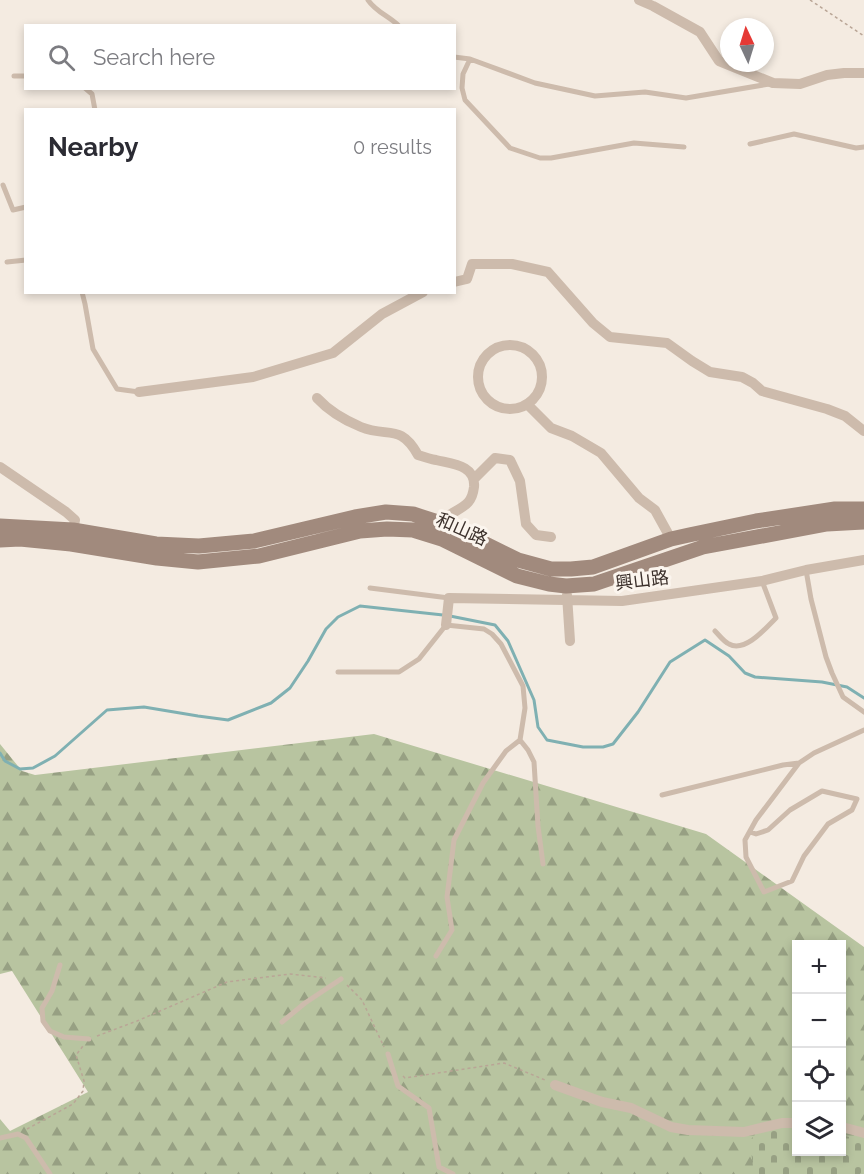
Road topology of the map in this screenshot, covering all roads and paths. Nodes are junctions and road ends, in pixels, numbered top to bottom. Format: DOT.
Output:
graph roads {
  1 [pos="368,0"];
  2 [pos="639,0"];
  3 [pos="810,0"];
  4 [pos="397,24"];
  5 [pos="864,36"];
  6 [pos="456,57"];
  7 [pos="470,59"];
  8 [pos="864,73"];
  9 [pos="14,76"];
  10 [pos="24,76"];
  11 [pos="773,83"];
  12 [pos="87,90"];
  13 [pos="95,108"];
  14 [pos="750,144"];
  15 [pos="684,147"];
  16 [pos="864,147"];
  17 [pos="3,185"];
  18 [pos="24,207"];
  19 [pos="24,260"];
  20 [pos="7,262"];
  21 [pos="456,282"];
  22 [pos="82,294"];
  23 [pos="419,294"];
  24 [pos="140,392"];
  25 [pos="317,398"];
  26 [pos="527,404"];
  27 [pos="864,431"];
  28 [pos="0,467"];
  29 [pos="474,480"];
  30 [pos="864,508"];
  31 [pos="864,522"];
  32 [pos="447,525"];
  33 [pos="0,526"];
  34 [pos="73,530"];
  35 [pos="550,537"];
  36 [pos="671,539"];
  37 [pos="0,540"];
  38 [pos="864,560"];
  39 [pos="806,570"];
  40 [pos="762,580"];
  41 [pos="370,588"];
  42 [pos="567,593"];
  43 [pos="449,598"];
  44 [pos="446,625"];
  45 [pos="715,631"];
  46 [pos="570,641"];
  47 [pos="338,672"];
  48 [pos="864,712"];
  49 [pos="864,730"];
  50 [pos="520,741"];
  51 [pos="799,763"];
  52 [pos="662,795"];
  53 [pos="750,832"];
  54 [pos="543,864"];
  55 [pos="436,956"];
  56 [pos="60,965"];
  57 [pos="341,979"];
  58 [pos="282,1022"];
  59 [pos="89,1039"];
  60 [pos="388,1054"];
  61 [pos="399,1070"];
  62 [pos="555,1085"];
  63 [pos="792,1123"];
  64 [pos="846,1128"];
  65 [pos="864,1133"];
  66 [pos="18,1134"];
  67 [pos="0,1138"];
  68 [pos="50,1174"];
  69 [pos="453,1174"];
  1 -- 4 [label="lane"];
  2 -- 11 [label="street"];
  3 -- 5 [label="path"];
  6 -- 7 [label="lane"];
  7 -- 11 [label="lane"];
  7 -- 15 [label="lane"];
  8 -- 11 [label="street"];
  9 -- 10 [label="lane"];
  12 -- 13 [label="lane"];
  14 -- 16 [label="lane"];
  17 -- 18 [label="lane"];
  19 -- 20 [label="lane"];
  21 -- 27 [label="street"];
  22 -- 24 [label="lane"];
  23 -- 24 [label="street"];
  25 -- 29 [label="street"];
  26 -- 26 [label="street"];
  26 -- 36 [label="street"];
  28 -- 34 [label="street"];
  29 -- 32 [label="street"];
  29 -- 35 [label="street"];
  30 -- 36 [label="main road, 和山路"];
  31 -- 42 [label="main road, 和山路"];
  32 -- 34 [label="main road, 和山路"];
  32 -- 36 [label="main road, 和山路"];
  33 -- 34 [label="main road, 和山路"];
  37 -- 42 [label="main road, 和山路"];
  38 -- 39 [label="street, 興山路"];
  39 -- 40 [label="street, 興山路"];
  39 -- 48 [label="lane"];
  40 -- 42 [label="street, 興山路"];
  40 -- 45 [label="lane"];
  41 -- 43 [label="lane"];
  42 -- 43 [label="street, 興山路"];
  42 -- 46 [label="street"];
  43 -- 44 [label="street"];
  44 -- 47 [label="lane"];
  44 -- 50 [label="lane"];
  49 -- 51 [label="lane"];
  50 -- 54 [label="lane"];
  50 -- 55 [label="lane"];
  51 -- 52 [label="lane"];
  51 -- 53 [label="lane"];
  53 -- 53 [label="lane"];
  56 -- 59 [label="lane"];
  57 -- 58 [label="lane"];
  57 -- 59 [label="path"];
  57 -- 60 [label="path"];
  59 -- 66 [label="path"];
  60 -- 69 [label="lane"];
  61 -- 62 [label="path"];
  62 -- 63 [label="street"];
  64 -- 65 [label="street"];
  66 -- 67 [label="lane"];
  66 -- 68 [label="lane"];
}
